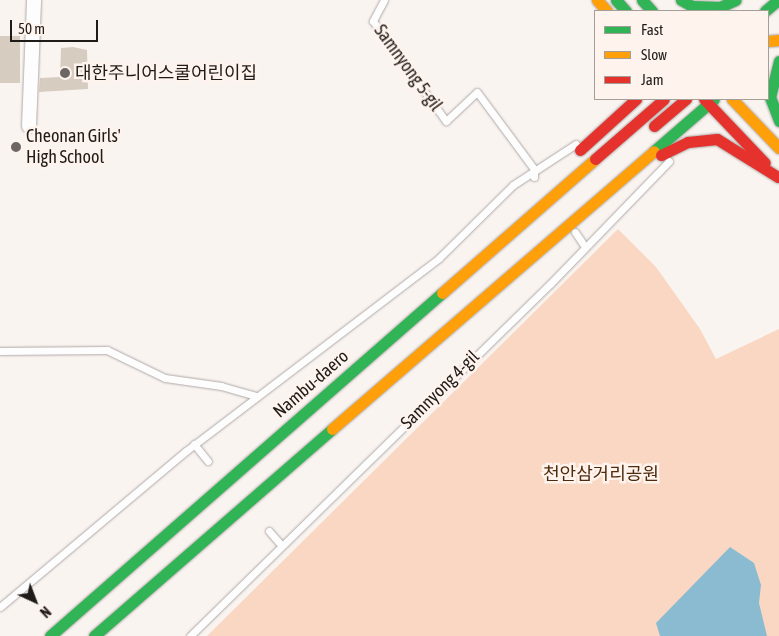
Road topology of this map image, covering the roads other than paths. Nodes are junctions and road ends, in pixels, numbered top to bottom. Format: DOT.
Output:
graph roads {
  1 [pos="34,0"];
  2 [pos="384,0"];
  3 [pos="597,0"];
  4 [pos="616,0"];
  5 [pos="642,0"];
  6 [pos="681,0"];
  7 [pos="736,0"];
  8 [pos="750,0"];
  9 [pos="778,0"];
  10 [pos="606,10"];
  11 [pos="625,10"];
  12 [pos="651,10"];
  13 [pos="737,10"];
  14 [pos="767,10"];
  15 [pos="779,41"];
  16 [pos="769,51"];
  17 [pos="779,61"];
  18 [pos="620,100"];
  19 [pos="635,100"];
  20 [pos="663,100"];
  21 [pos="685,100"];
  22 [pos="733,100"];
  23 [pos="709,101"];
  24 [pos="779,121"];
  25 [pos="29,126"];
  26 [pos="595,137"];
  27 [pos="641,138"];
  28 [pos="688,142"];
  29 [pos="779,148"];
  30 [pos="626,172"];
  31 [pos="534,173"];
  32 [pos="779,177"];
  33 [pos="535,190"];
  34 [pos="575,232"];
  35 [pos="585,247"];
  36 [pos="461,255"];
  37 [pos="439,274"];
  38 [pos="0,351"];
  39 [pos="256,396"];
  40 [pos="194,444"];
  41 [pos="208,461"];
  42 [pos="199,488"];
  43 [pos="205,521"];
  44 [pos="269,531"];
  45 [pos="282,545"];
  46 [pos="0,607"];
  47 [pos="65,623"];
  48 [pos="50,636"];
  49 [pos="93,636"];
  50 [pos="190,636"];
  1 -- 25 [label="street"];
  2 -- 31 [label="lane, Samnyong 5-gil"];
  3 -- 10 [label="main road"];
  4 -- 11 [label="main road"];
  5 -- 12 [label="main road"];
  6 -- 7 [label="main road"];
  8 -- 13 [label="main road"];
  9 -- 14 [label="main road"];
  15 -- 16 [label="main road"];
  17 -- 24 [label="main road"];
  18 -- 26 [label="main road"];
  19 -- 26 [label="main road"];
  20 -- 47 [label="main road, Nambu-daero"];
  21 -- 27 [label="main road"];
  22 -- 29 [label="main road"];
  23 -- 30 [label="main road"];
  23 -- 32 [label="main road"];
  26 -- 31 [label="lane"];
  26 -- 33 [label="main road"];
  28 -- 30 [label="main road"];
  28 -- 32 [label="main road"];
  28 -- 35 [label="lane, Samnyong 4-gil"];
  30 -- 49 [label="main road"];
  31 -- 39 [label="lane"];
  34 -- 35 [label="lane"];
  35 -- 45 [label="lane, Samnyong 4-gil"];
  36 -- 37 [label="main road"];
  38 -- 39 [label="lane"];
  39 -- 40 [label="lane"];
  40 -- 41 [label="lane"];
  40 -- 46 [label="lane"];
  42 -- 47 [label="main road"];
  43 -- 49 [label="main road"];
  44 -- 45 [label="lane"];
  45 -- 50 [label="lane, Samnyong 4-gil"];
  47 -- 48 [label="main road, Nambu-daero"];
}
